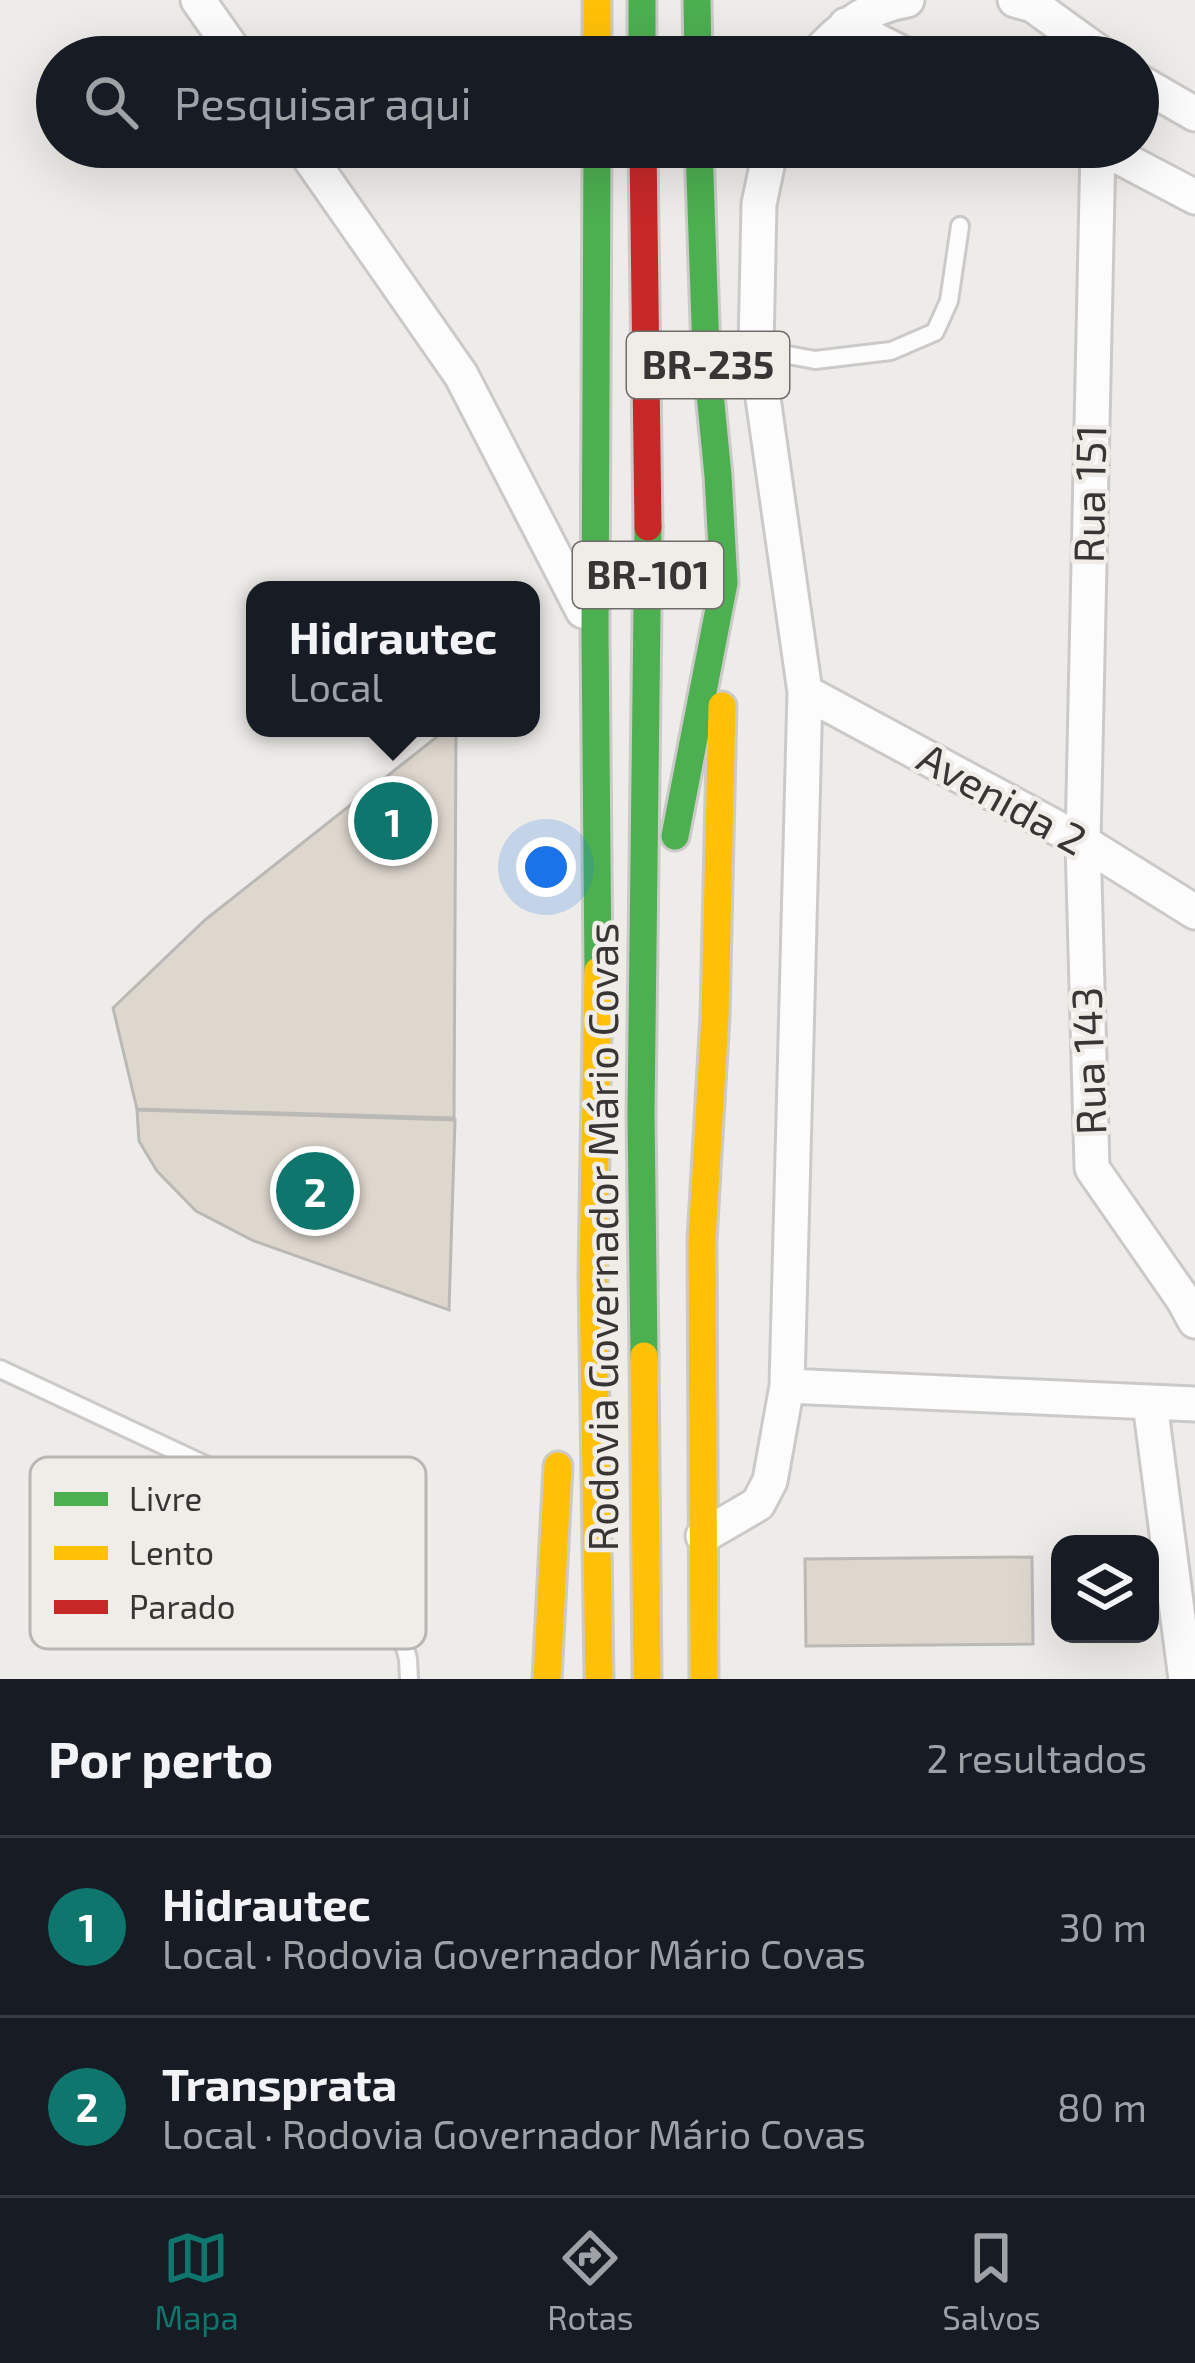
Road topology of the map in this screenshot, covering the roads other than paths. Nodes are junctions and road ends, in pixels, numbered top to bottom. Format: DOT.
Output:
graph roads {
  1 [pos="198,0"];
  2 [pos="597,0"];
  3 [pos="642,0"];
  4 [pos="697,0"];
  5 [pos="907,0"];
  6 [pos="1015,0"];
  7 [pos="846,25"];
  8 [pos="223,36"];
  9 [pos="597,36"];
  10 [pos="642,36"];
  11 [pos="698,36"];
  12 [pos="835,36"];
  13 [pos="868,36"];
  14 [pos="1076,36"];
  15 [pos="1159,83"];
  16 [pos="1195,86"];
  17 [pos="1159,93"];
  18 [pos="1195,114"];
  19 [pos="317,168"];
  20 [pos="596,168"];
  21 [pos="643,168"];
  22 [pos="700,168"];
  23 [pos="767,168"];
  24 [pos="1099,168"];
  25 [pos="1139,168"];
  26 [pos="1195,197"];
  27 [pos="960,226"];
  28 [pos="756,349"];
  29 [pos="706,352"];
  30 [pos="724,583"];
  31 [pos="595,634"];
  32 [pos="805,692"];
  33 [pos="1083,842"];
  34 [pos="1195,912"];
  35 [pos="643,1003"];
  36 [pos="593,1275"];
  37 [pos="1195,1321"];
  38 [pos="0,1369"];
  39 [pos="787,1386"];
  40 [pos="1150,1402"];
  41 [pos="1195,1404"];
  42 [pos="188,1457"];
  43 [pos="703,1536"];
  44 [pos="405,1649"];
  45 [pos="409,1679"];
  46 [pos="547,1679"];
  47 [pos="599,1679"];
  48 [pos="647,1679"];
  49 [pos="704,1679"];
  50 [pos="1186,1679"];
  1 -- 8 [label="street"];
  2 -- 9 [label="main road"];
  3 -- 10 [label="main road"];
  4 -- 11 [label="main road"];
  5 -- 7 [label="street"];
  6 -- 14 [label="street"];
  7 -- 12 [label="street"];
  7 -- 13 [label="street"];
  15 -- 16 [label="street"];
  17 -- 18 [label="street"];
  19 -- 31 [label="street"];
  20 -- 31 [label="main road, Rodovia Governador Mário Covas / BR-101"];
  21 -- 35 [label="main road, Rodovia Governador Mário Covas / BR-101"];
  22 -- 29 [label="main road, BR-235"];
  23 -- 28 [label="street"];
  24 -- 33 [label="street, Rua 151"];
  25 -- 26 [label="street"];
  27 -- 28 [label="lane"];
  28 -- 29 [label="street"];
  28 -- 32 [label="street"];
  29 -- 30 [label="main road, BR-235"];
  30 -- 35 [label="main road"];
  30 -- 43 [label="main road, BR-235"];
  31 -- 36 [label="main road, Rodovia Governador Mário Covas / BR-101"];
  32 -- 33 [label="street, Avenida 2"];
  32 -- 39 [label="street"];
  33 -- 34 [label="street, Avenida 2"];
  33 -- 37 [label="street, Rua 143"];
  35 -- 48 [label="main road, Rodovia Governador Mário Covas / BR-101"];
  36 -- 46 [label="main road"];
  36 -- 47 [label="main road, Rodovia Governador Mário Covas / BR-101"];
  38 -- 42 [label="lane"];
  39 -- 40 [label="street"];
  39 -- 43 [label="street"];
  40 -- 41 [label="street"];
  40 -- 50 [label="street"];
  43 -- 49 [label="main road, BR-235"];
  44 -- 45 [label="lane"];
}
